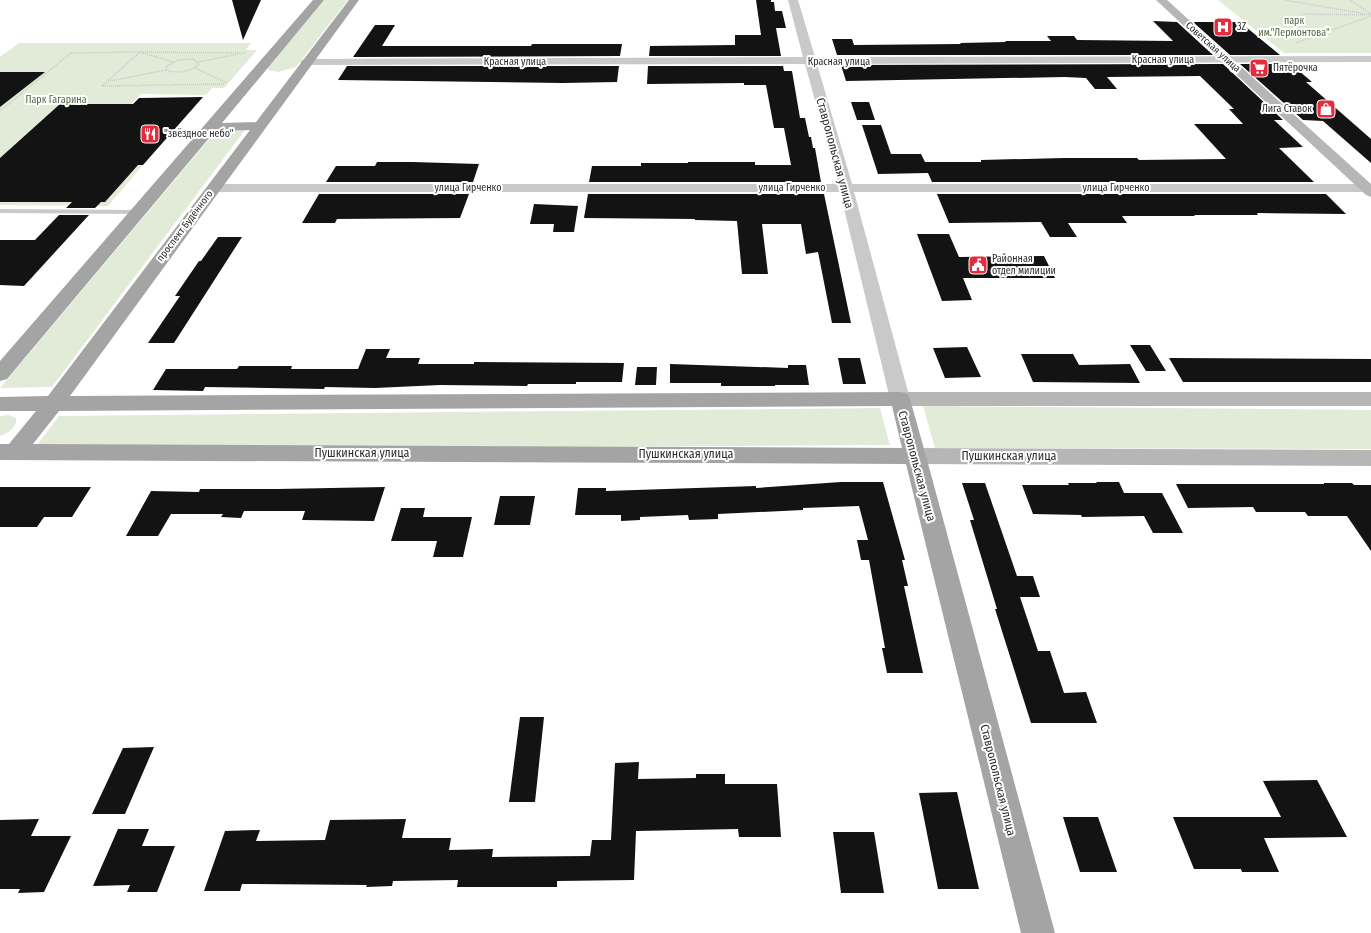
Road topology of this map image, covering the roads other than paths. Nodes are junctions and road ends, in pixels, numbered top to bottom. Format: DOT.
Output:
graph roads {
  1 [pos="319,0"];
  2 [pos="354,0"];
  3 [pos="793,0"];
  4 [pos="1161,0"];
  5 [pos="1371,59"];
  6 [pos="1228,60"];
  7 [pos="306,62"];
  8 [pos="810,62"];
  9 [pos="259,126"];
  10 [pos="210,128"];
  11 [pos="214,188"];
  12 [pos="846,188"];
  13 [pos="1369,189"];
  14 [pos="0,211"];
  15 [pos="138,212"];
  16 [pos="0,374"];
  17 [pos="1371,399"];
  18 [pos="900,400"];
  19 [pos="0,404"];
  20 [pos="53,404"];
  21 [pos="8,451"];
  22 [pos="915,456"];
  23 [pos="1371,458"];
  24 [pos="1038,933"];
  1 -- 10 [label="main road"];
  2 -- 7 [label="main road, проспект Будённого"];
  3 -- 8 [label="street, Ставропольская улица"];
  4 -- 6 [label="street, Советская улица"];
  5 -- 6 [label="street, Красная улица"];
  6 -- 8 [label="street, Красная улица"];
  6 -- 13 [label="street, Советская улица"];
  7 -- 8 [label="street, Красная улица"];
  7 -- 9 [label="main road, проспект Будённого"];
  8 -- 12 [label="street, Ставропольская улица"];
  9 -- 10 [label="main road"];
  9 -- 11 [label="main road, проспект Будённого"];
  10 -- 15 [label="main road"];
  11 -- 12 [label="street, улица Гирченко"];
  11 -- 20 [label="main road, проспект Будённого"];
  12 -- 13 [label="street, улица Гирченко"];
  12 -- 18 [label="street, Ставропольская улица"];
  14 -- 15 [label="lane"];
  15 -- 16 [label="main road"];
  17 -- 18 [label="street"];
  18 -- 20 [label="main road"];
  18 -- 22 [label="main road, Ставропольская улица"];
  19 -- 20 [label="main road"];
  20 -- 21 [label="main road, проспект Будённого"];
  21 -- 22 [label="main road, Пушкинская улица"];
  22 -- 23 [label="street, Пушкинская улица"];
  22 -- 24 [label="main road, Ставропольская улица"];
}
